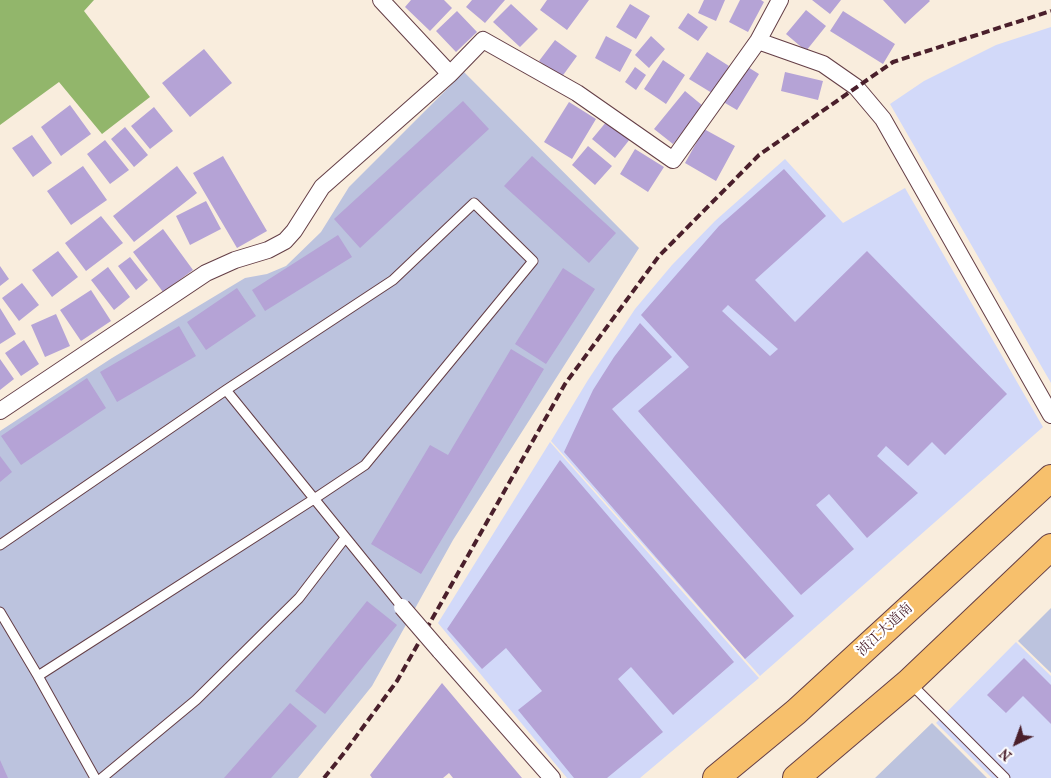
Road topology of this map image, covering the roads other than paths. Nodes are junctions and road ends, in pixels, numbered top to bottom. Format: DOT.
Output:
graph roads {
  1 [pos="381,0"];
  2 [pos="780,0"];
  3 [pos="758,41"];
  4 [pos="450,74"];
  5 [pos="226,390"];
  6 [pos="0,411"];
  7 [pos="1051,415"];
  8 [pos="1051,478"];
  9 [pos="314,499"];
  10 [pos="345,538"];
  11 [pos="0,545"];
  12 [pos="1051,547"];
  13 [pos="402,607"];
  14 [pos="0,612"];
  15 [pos="38,676"];
  16 [pos="909,682"];
  17 [pos="95,778"];
  18 [pos="102,778"];
  19 [pos="552,778"];
  20 [pos="716,778"];
  21 [pos="796,778"];
  22 [pos="1005,778"];
  1 -- 4 [label="street"];
  2 -- 3 [label="street"];
  3 -- 4 [label="street"];
  3 -- 7 [label="street"];
  4 -- 6 [label="street"];
  5 -- 9 [label="lane"];
  5 -- 9 [label="lane"];
  5 -- 11 [label="lane"];
  8 -- 20 [label="main road, 浈江大道南"];
  9 -- 10 [label="lane"];
  9 -- 15 [label="lane"];
  10 -- 13 [label="lane"];
  10 -- 18 [label="lane"];
  12 -- 16 [label="main road"];
  13 -- 19 [label="street, bridge"];
  14 -- 15 [label="lane"];
  15 -- 17 [label="lane"];
  16 -- 21 [label="main road"];
  16 -- 22 [label="lane"];
}
